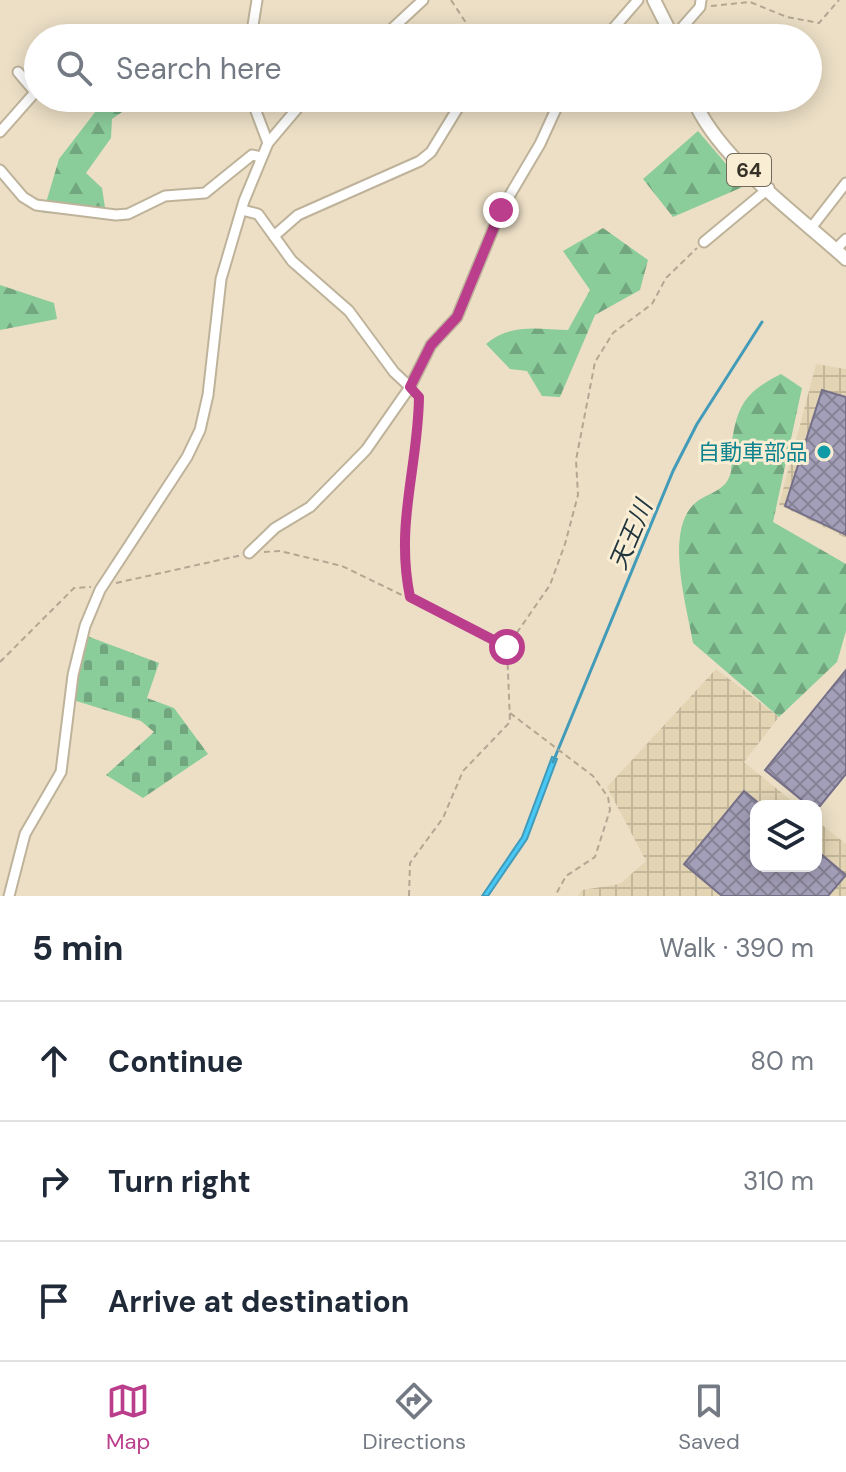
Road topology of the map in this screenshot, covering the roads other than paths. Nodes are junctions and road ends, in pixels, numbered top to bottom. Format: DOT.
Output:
graph roads {
  1 [pos="257,0"];
  2 [pos="423,0"];
  3 [pos="638,0"];
  4 [pos="654,0"];
  5 [pos="700,3"];
  6 [pos="253,24"];
  7 [pos="397,24"];
  8 [pos="617,24"];
  9 [pos="666,24"];
  10 [pos="684,24"];
  11 [pos="18,72"];
  12 [pos="24,78"];
  13 [pos="24,105"];
  14 [pos="256,112"];
  15 [pos="294,112"];
  16 [pos="453,112"];
  17 [pos="555,112"];
  18 [pos="701,112"];
  19 [pos="0,132"];
  20 [pos="268,143"];
  21 [pos="261,157"];
  22 [pos="0,170"];
  23 [pos="846,183"];
  24 [pos="769,188"];
  25 [pos="242,210"];
  26 [pos="814,230"];
  27 [pos="274,236"];
  28 [pos="846,239"];
  29 [pos="704,242"];
  30 [pos="832,246"];
  31 [pos="846,259"];
  32 [pos="410,387"];
  33 [pos="249,553"];
  34 [pos="9,896"];
  1 -- 6 [label="street"];
  2 -- 7 [label="street"];
  3 -- 8 [label="street"];
  4 -- 9 [label="main road"];
  5 -- 10 [label="street"];
  11 -- 12 [label="street"];
  13 -- 19 [label="street"];
  14 -- 20 [label="street"];
  15 -- 20 [label="street"];
  16 -- 27 [label="street"];
  17 -- 32 [label="street"];
  18 -- 24 [label="main road, 64"];
  20 -- 21 [label="street"];
  21 -- 22 [label="street"];
  21 -- 25 [label="street"];
  23 -- 26 [label="street"];
  24 -- 26 [label="main road, 64"];
  24 -- 29 [label="street"];
  25 -- 27 [label="street"];
  25 -- 34 [label="street"];
  26 -- 30 [label="main road, 64"];
  27 -- 32 [label="street"];
  28 -- 30 [label="street"];
  30 -- 31 [label="main road, 64"];
  32 -- 33 [label="street"];
}
